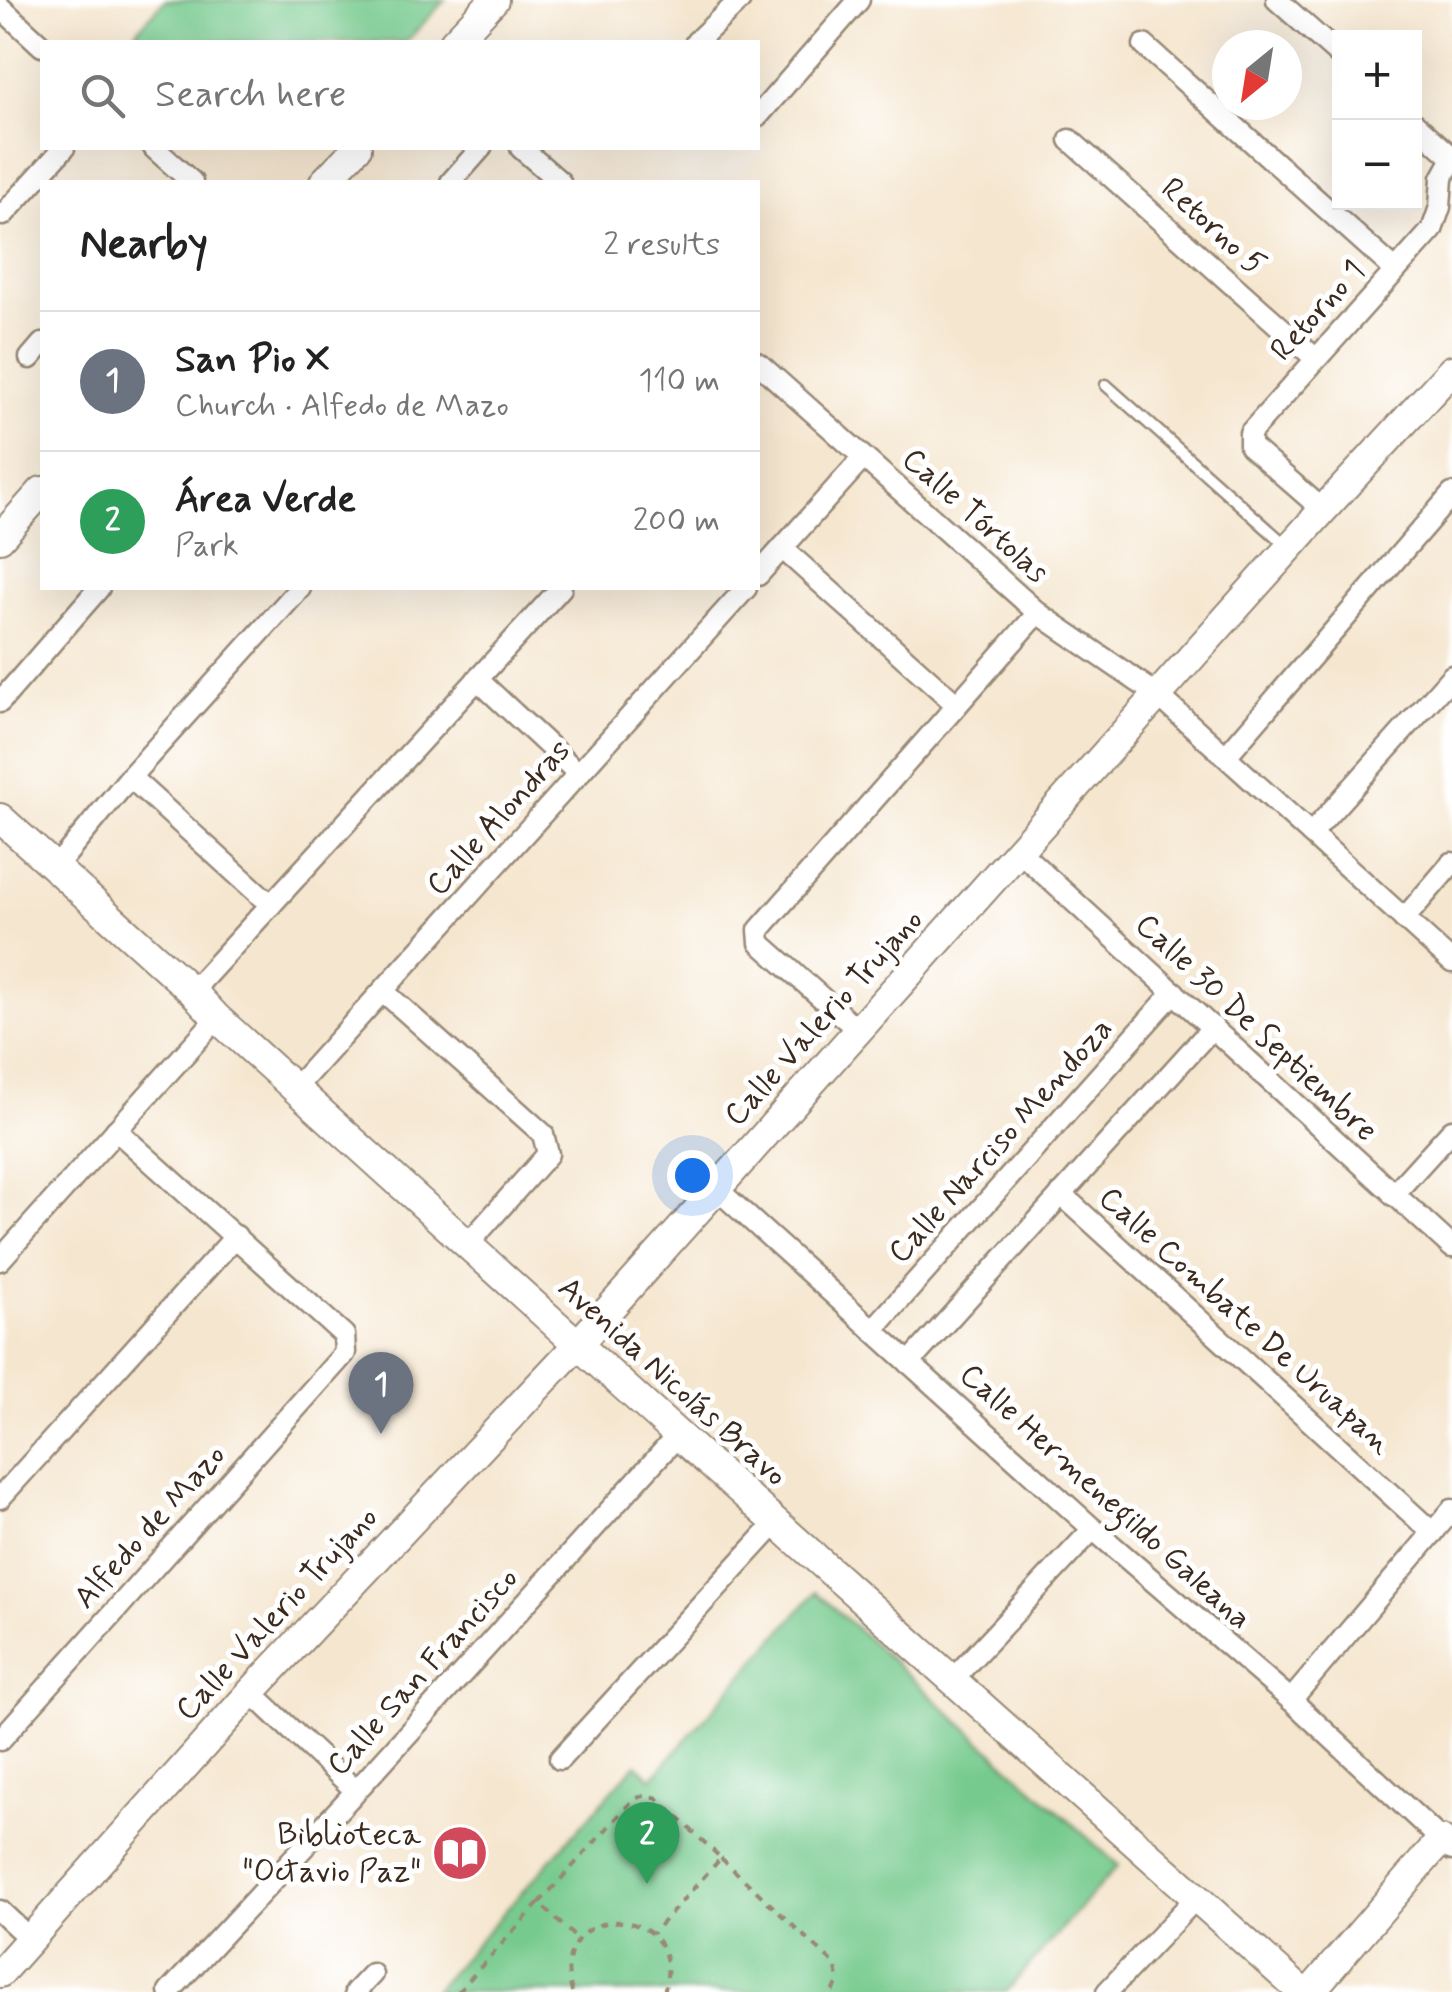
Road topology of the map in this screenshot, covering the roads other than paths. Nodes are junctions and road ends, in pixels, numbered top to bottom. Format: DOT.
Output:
graph roads {
  1 [pos="494,0"];
  2 [pos="859,0"];
  3 [pos="1277,0"];
  4 [pos="735,2"];
  5 [pos="2,14"];
  6 [pos="456,40"];
  7 [pos="698,40"];
  8 [pos="40,44"];
  9 [pos="1144,45"];
  10 [pos="1332,49"];
  11 [pos="760,114"];
  12 [pos="1422,131"];
  13 [pos="1070,140"];
  14 [pos="62,150"];
  15 [pos="156,150"];
  16 [pos="355,150"];
  17 [pos="479,150"];
  18 [pos="523,150"];
  19 [pos="1452,159"];
  20 [pos="188,180"];
  21 [pos="326,180"];
  22 [pos="453,180"];
  23 [pos="558,180"];
  24 [pos="3,215"];
  25 [pos="1395,270"];
  26 [pos="1316,359"];
  27 [pos="760,368"];
  28 [pos="1450,377"];
  29 [pos="1106,385"];
  30 [pos="863,458"];
  31 [pos="40,493"];
  32 [pos="1452,494"];
  33 [pos="1323,510"];
  34 [pos="0,538"];
  35 [pos="782,548"];
  36 [pos="1290,548"];
  37 [pos="760,573"];
  38 [pos="97,590"];
  39 [pos="298,590"];
  40 [pos="559,590"];
  41 [pos="744,590"];
  42 [pos="1038,613"];
  43 [pos="1452,676"];
  44 [pos="477,679"];
  45 [pos="1160,696"];
  46 [pos="0,702"];
  47 [pos="957,705"];
  48 [pos="1226,756"];
  49 [pos="579,774"];
  50 [pos="130,777"];
  51 [pos="0,818"];
  52 [pos="1311,834"];
  53 [pos="1020,852"];
  54 [pos="1452,863"];
  55 [pos="55,868"];
  56 [pos="271,905"];
  57 [pos="1404,918"];
  58 [pos="1452,962"];
  59 [pos="383,990"];
  60 [pos="192,992"];
  61 [pos="1174,992"];
  62 [pos="217,1018"];
  63 [pos="1213,1028"];
  64 [pos="859,1031"];
  65 [pos="295,1088"];
  66 [pos="116,1130"];
  67 [pos="1452,1130"];
  68 [pos="717,1190"];
  69 [pos="1062,1194"];
  70 [pos="1394,1195"];
  71 [pos="236,1236"];
  72 [pos="468,1244"];
  73 [pos="1452,1248"];
  74 [pos="0,1260"];
  75 [pos="873,1330"];
  76 [pos="578,1344"];
  77 [pos="910,1363"];
  78 [pos="678,1435"];
  79 [pos="0,1498"];
  80 [pos="1452,1510"];
  81 [pos="776,1523"];
  82 [pos="1093,1529"];
  83 [pos="1433,1533"];
  84 [pos="952,1680"];
  85 [pos="250,1692"];
  86 [pos="1291,1700"];
  87 [pos="0,1740"];
  88 [pos="560,1759"];
  89 [pos="356,1791"];
  90 [pos="1448,1839"];
  91 [pos="1196,1898"];
  92 [pos="0,1912"];
  93 [pos="30,1939"];
  94 [pos="0,1973"];
  95 [pos="372,1974"];
  96 [pos="169,1992"];
  97 [pos="356,1992"];
  98 [pos="1107,1992"];
  99 [pos="1302,1992"];
  100 [pos="1310,1992"];
  1 -- 6 [label="street"];
  2 -- 11 [label="street"];
  3 -- 10 [label="street"];
  4 -- 7 [label="street"];
  5 -- 8 [label="street"];
  9 -- 25 [label="street"];
  12 -- 19 [label="street"];
  13 -- 26 [label="street, Retorno 5"];
  14 -- 24 [label="street"];
  15 -- 20 [label="street"];
  16 -- 21 [label="street"];
  17 -- 22 [label="street"];
  18 -- 23 [label="street"];
  19 -- 25 [label="street, Retorno 1"];
  25 -- 26 [label="street, Retorno 1"];
  26 -- 33 [label="street, Retorno 1"];
  27 -- 30 [label="street, Calle Tórtolas"];
  28 -- 33 [label="street, Calle Valerio Trujano"];
  29 -- 36 [label="lane"];
  30 -- 35 [label="street"];
  30 -- 42 [label="street, Calle Tórtolas"];
  31 -- 34 [label="street"];
  32 -- 48 [label="street"];
  33 -- 36 [label="street, Calle Valerio Trujano"];
  35 -- 37 [label="street"];
  35 -- 47 [label="street"];
  36 -- 45 [label="street, Calle Valerio Trujano"];
  38 -- 46 [label="street"];
  39 -- 50 [label="street"];
  40 -- 44 [label="street"];
  41 -- 49 [label="street, Calle Alondras"];
  42 -- 45 [label="street, Calle Tórtolas"];
  42 -- 47 [label="street"];
  43 -- 52 [label="street"];
  44 -- 49 [label="street"];
  44 -- 56 [label="street"];
  45 -- 48 [label="street, Calle Tórtolas"];
  45 -- 53 [label="street, Calle Valerio Trujano"];
  47 -- 64 [label="street"];
  48 -- 52 [label="street, Calle Tórtolas"];
  49 -- 59 [label="street, Calle Alondras"];
  50 -- 55 [label="street"];
  50 -- 56 [label="street"];
  51 -- 55 [label="street, Avenida Nicolás Bravo"];
  52 -- 57 [label="street, Calle Tórtolas"];
  53 -- 61 [label="street, Calle 30 De Septiembre"];
  53 -- 64 [label="street, Calle Valerio Trujano"];
  54 -- 57 [label="street"];
  55 -- 60 [label="street, Avenida Nicolás Bravo"];
  56 -- 60 [label="street"];
  57 -- 58 [label="street, Calle Tórtolas"];
  59 -- 65 [label="street, Calle Alondras"];
  59 -- 72 [label="street"];
  60 -- 62 [label="street, Avenida Nicolás Bravo"];
  61 -- 63 [label="street, Calle 30 De Septiembre"];
  61 -- 75 [label="street, Calle Narciso Mendoza"];
  62 -- 65 [label="street, Avenida Nicolás Bravo"];
  62 -- 66 [label="street"];
  63 -- 69 [label="street"];
  63 -- 70 [label="street, Calle 30 De Septiembre"];
  64 -- 68 [label="street, Calle Valerio Trujano"];
  65 -- 72 [label="street, Avenida Nicolás Bravo"];
  66 -- 71 [label="street"];
  66 -- 74 [label="street"];
  67 -- 70 [label="street"];
  68 -- 75 [label="street, Calle Hermenegildo Galeana"];
  68 -- 76 [label="street, Calle Valerio Trujano"];
  69 -- 77 [label="street"];
  69 -- 83 [label="street, Calle Combate De Uruapan"];
  70 -- 73 [label="street, Calle 30 De Septiembre"];
  71 -- 79 [label="street"];
  71 -- 87 [label="street, Alfedo de Mazo"];
  72 -- 76 [label="street, Avenida Nicolás Bravo"];
  75 -- 77 [label="street, Calle Hermenegildo Galeana"];
  76 -- 78 [label="street, Avenida Nicolás Bravo"];
  76 -- 85 [label="street, Calle Valerio Trujano"];
  77 -- 82 [label="street, Calle Hermenegildo Galeana"];
  78 -- 81 [label="street, Avenida Nicolás Bravo"];
  78 -- 89 [label="street, Calle San Francisco"];
  80 -- 83 [label="street"];
  81 -- 84 [label="street, Avenida Nicolás Bravo"];
  81 -- 88 [label="street"];
  82 -- 84 [label="street"];
  82 -- 86 [label="street, Calle Hermenegildo Galeana"];
  83 -- 86 [label="street"];
  84 -- 91 [label="street, Avenida Nicolás Bravo"];
  85 -- 89 [label="street"];
  85 -- 93 [label="street, Calle Valerio Trujano"];
  86 -- 90 [label="street, Calle Hermenegildo Galeana"];
  89 -- 96 [label="street, Calle San Francisco"];
  90 -- 100 [label="street"];
  91 -- 98 [label="street"];
  91 -- 99 [label="street, Avenida Nicolás Bravo"];
  92 -- 93 [label="street"];
  93 -- 94 [label="street, Calle Valerio Trujano"];
  95 -- 97 [label="street"];
}
